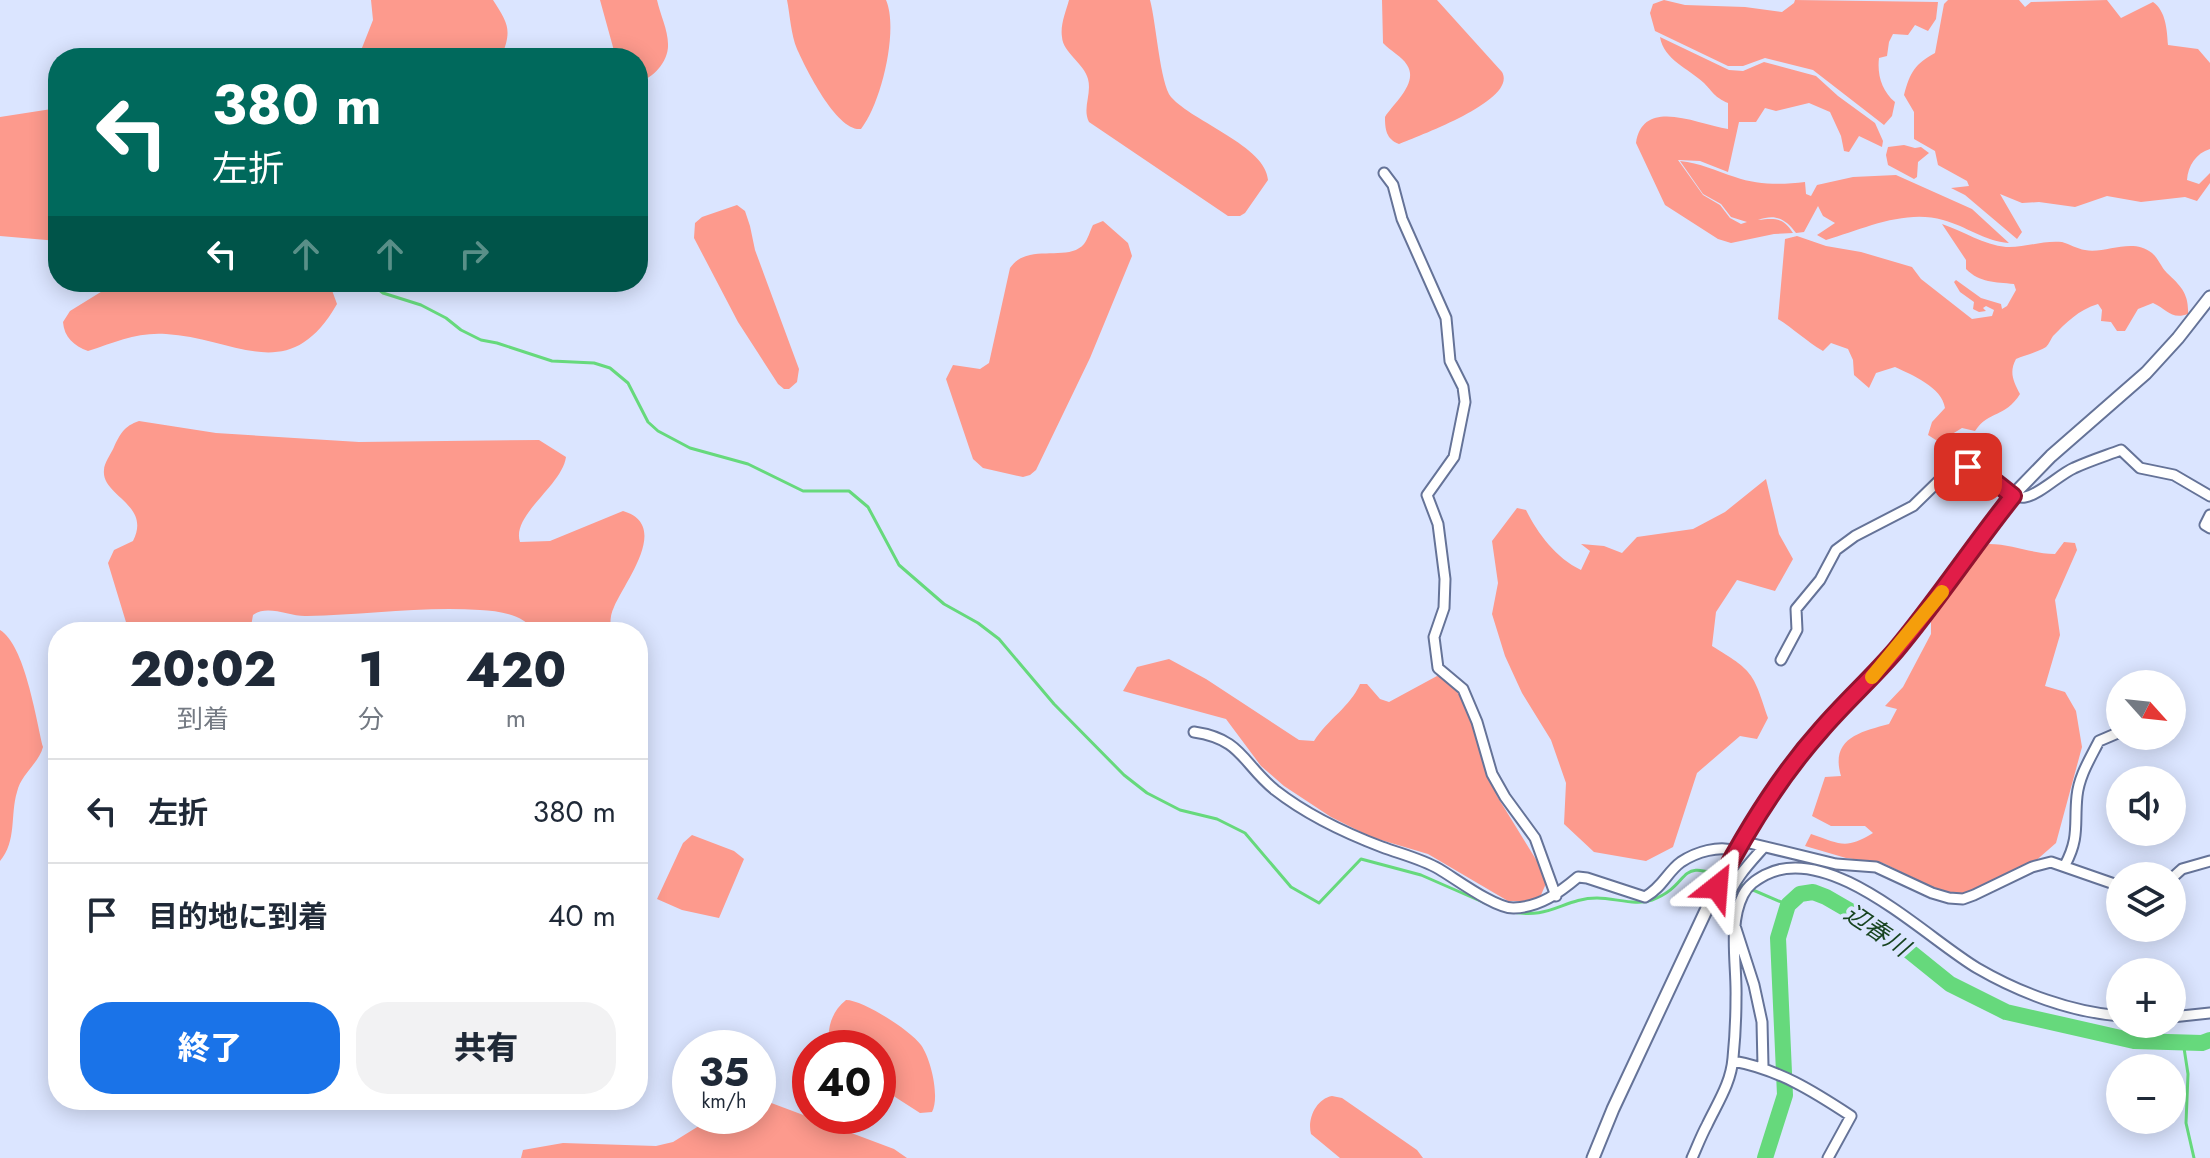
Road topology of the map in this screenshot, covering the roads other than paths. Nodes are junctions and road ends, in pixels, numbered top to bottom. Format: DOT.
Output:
graph roads {
  1 [pos="1384,173"];
  2 [pos="2210,297"];
  3 [pos="2013,496"];
  4 [pos="2210,496"];
  5 [pos="2210,515"];
  6 [pos="2210,528"];
  7 [pos="1781,660"];
  8 [pos="1194,732"];
  9 [pos="2106,738"];
  10 [pos="1739,846"];
  11 [pos="1764,847"];
  12 [pos="2210,861"];
  13 [pos="2065,865"];
  14 [pos="2186,868"];
  15 [pos="2106,883"];
  16 [pos="1556,896"];
  17 [pos="1736,930"];
  18 [pos="2210,1013"];
  19 [pos="2106,1014"];
  20 [pos="2186,1016"];
  21 [pos="1733,1061"];
  22 [pos="1765,1068"];
  23 [pos="1593,1158"];
  24 [pos="1692,1158"];
  25 [pos="1828,1158"];
  1 -- 16 [label="street"];
  2 -- 3 [label="street"];
  3 -- 4 [label="street"];
  3 -- 7 [label="street"];
  3 -- 10 [label="street"];
  5 -- 6 [label="street"];
  8 -- 16 [label="street"];
  9 -- 13 [label="street"];
  10 -- 11 [label="street"];
  10 -- 16 [label="street"];
  10 -- 23 [label="street"];
  11 -- 13 [label="street"];
  11 -- 17 [label="street"];
  12 -- 14 [label="street"];
  13 -- 15 [label="street"];
  17 -- 19 [label="street"];
  17 -- 21 [label="street"];
  17 -- 22 [label="street"];
  18 -- 20 [label="street"];
  21 -- 22 [label="street"];
  21 -- 24 [label="street"];
  22 -- 25 [label="street"];
}
